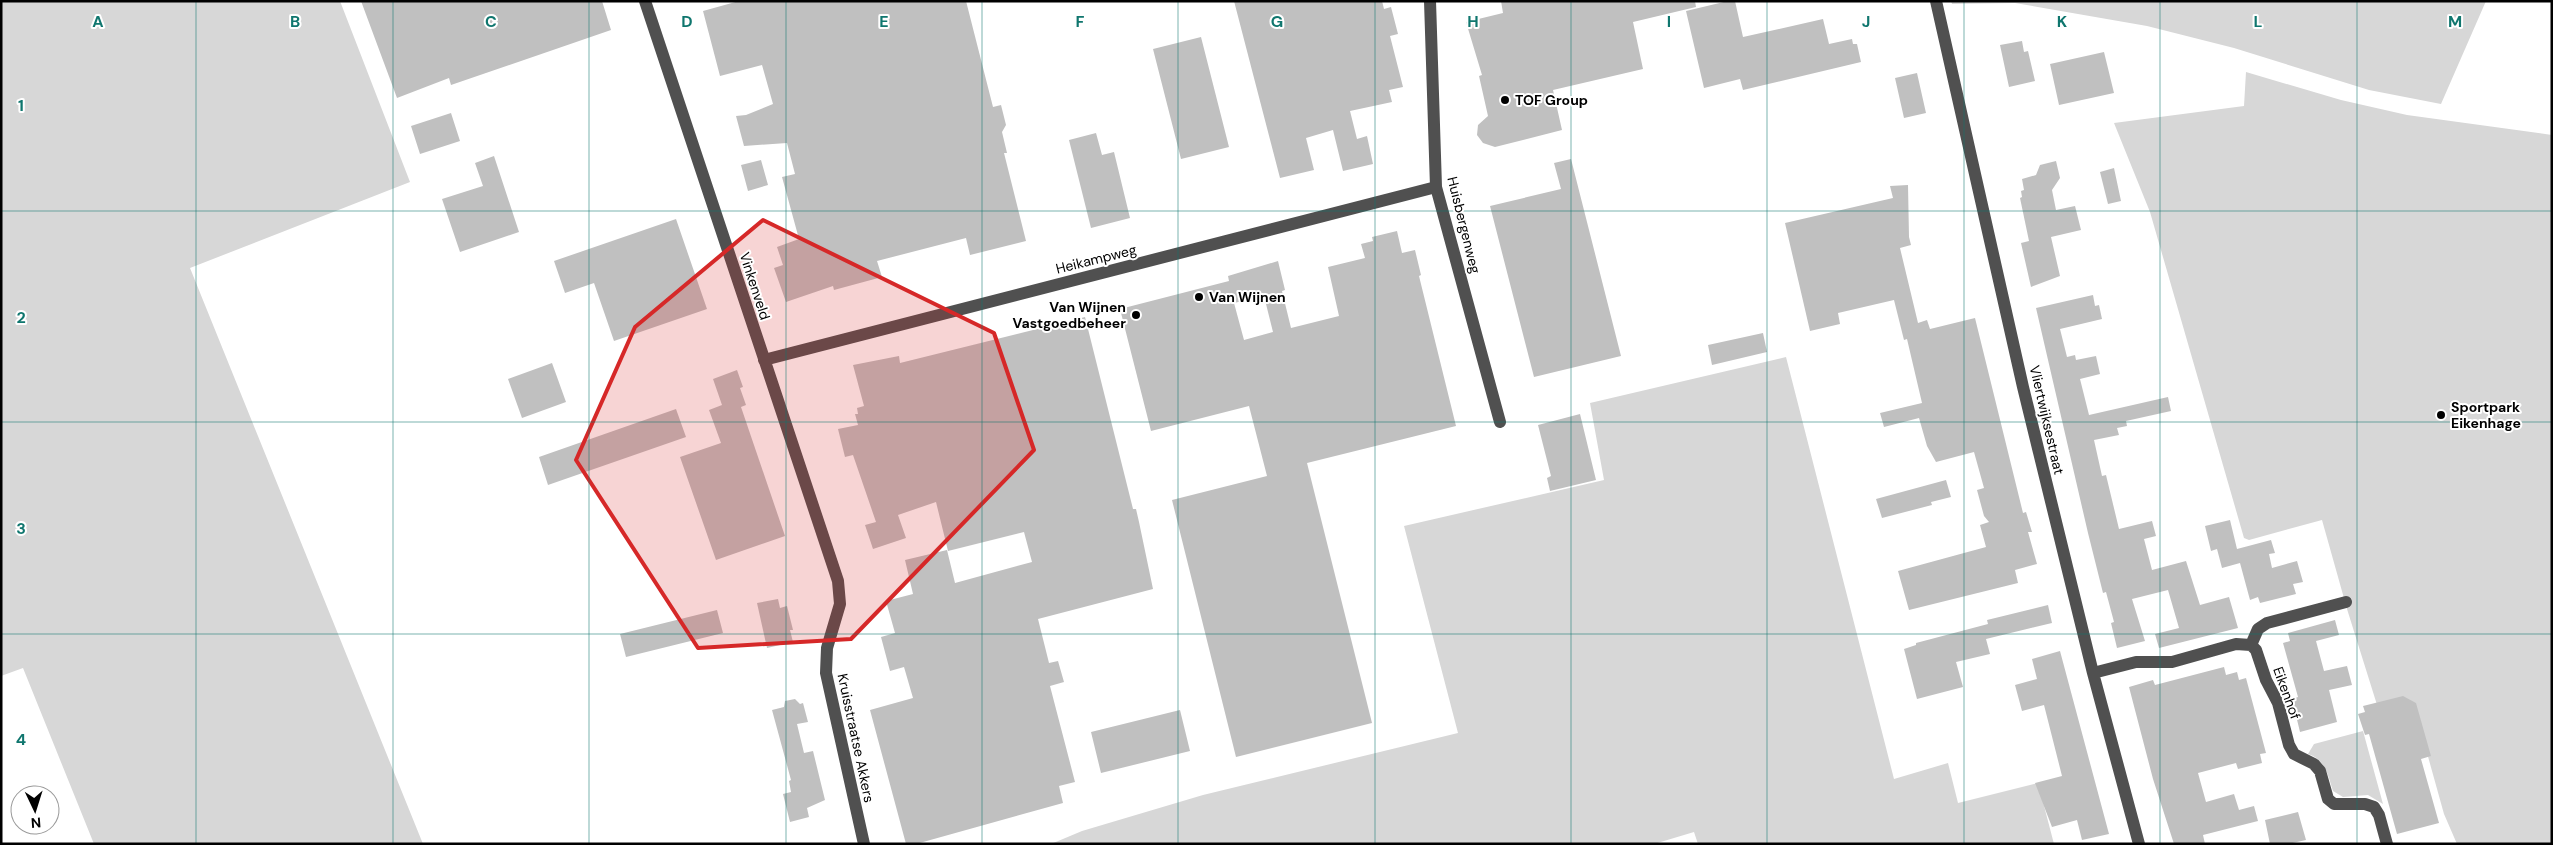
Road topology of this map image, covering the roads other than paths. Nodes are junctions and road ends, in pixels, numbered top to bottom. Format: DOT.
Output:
graph roads {
  1 [pos="646,1"];
  2 [pos="1430,1"];
  3 [pos="1936,1"];
  4 [pos="1436,187"];
  5 [pos="764,360"];
  6 [pos="1500,422"];
  7 [pos="838,581"];
  8 [pos="2346,602"];
  9 [pos="2251,645"];
  10 [pos="2093,673"];
  11 [pos="864,844"];
  12 [pos="2139,844"];
  13 [pos="2387,844"];
  1 -- 5 [label="street, Vinkenveld"];
  2 -- 4 [label="street, Huisbergenweg"];
  3 -- 10 [label="street, Vliertwijksestraat"];
  4 -- 5 [label="street, Heikampweg"];
  4 -- 6 [label="street, Huisbergenweg"];
  5 -- 7 [label="street, Vinkenveld"];
  7 -- 11 [label="street, Kruisstraatse Akkers"];
  8 -- 9 [label="street"];
  9 -- 10 [label="street"];
  9 -- 13 [label="street, Eikenhof"];
  10 -- 12 [label="street, Vliertwijksestraat"];
}
